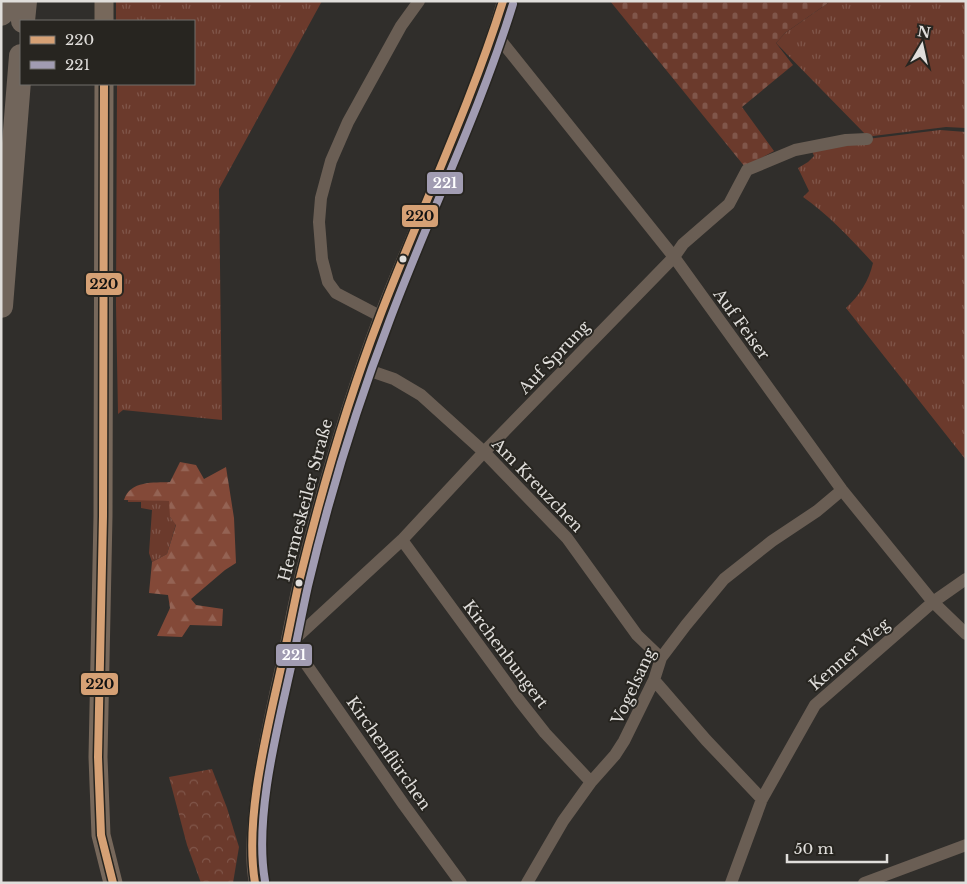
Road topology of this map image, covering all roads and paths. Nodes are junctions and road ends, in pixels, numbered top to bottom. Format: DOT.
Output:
graph roads {
  1 [pos="2,1"];
  2 [pos="25,1"];
  3 [pos="104,1"];
  4 [pos="418,1"];
  5 [pos="503,1"];
  6 [pos="1,14"];
  7 [pos="23,20"];
  8 [pos="104,20"];
  9 [pos="494,32"];
  10 [pos="20,68"];
  11 [pos="104,85"];
  12 [pos="867,139"];
  13 [pos="674,257"];
  14 [pos="1,306"];
  15 [pos="380,316"];
  16 [pos="362,368"];
  17 [pos="484,452"];
  18 [pos="842,490"];
  19 [pos="402,540"];
  20 [pos="966,580"];
  21 [pos="933,602"];
  22 [pos="966,634"];
  23 [pos="286,647"];
  24 [pos="661,658"];
  25 [pos="654,680"];
  26 [pos="591,782"];
  27 [pos="762,799"];
  28 [pos="966,845"];
  29 [pos="113,883"];
  30 [pos="255,883"];
  31 [pos="461,883"];
  32 [pos="527,883"];
  33 [pos="731,883"];
  34 [pos="864,883"];
  1 -- 6 [label="highway"];
  2 -- 7 [label="highway"];
  3 -- 8 [label="main road"];
  4 -- 15 [label="street"];
  5 -- 9 [label="street, Hermeskeiler Straße"];
  9 -- 13 [label="street, Auf Feiser"];
  9 -- 15 [label="street, Hermeskeiler Straße"];
  10 -- 14 [label="highway"];
  11 -- 29 [label="main road"];
  12 -- 13 [label="street, Auf Sprung"];
  13 -- 17 [label="street, Auf Sprung"];
  13 -- 18 [label="street, Auf Feiser"];
  15 -- 16 [label="street, Hermeskeiler Straße"];
  16 -- 17 [label="street, Am Kreuzchen"];
  16 -- 23 [label="street, Hermeskeiler Straße"];
  17 -- 19 [label="street, Auf Sprung"];
  17 -- 24 [label="street, Am Kreuzchen"];
  18 -- 21 [label="street, Auf Feiser"];
  18 -- 24 [label="street, Vogelsang"];
  19 -- 23 [label="street, Auf Sprung"];
  19 -- 26 [label="street, Kirchenbungert"];
  20 -- 21 [label="street, Kenner Weg"];
  21 -- 22 [label="street, Auf Feiser"];
  21 -- 27 [label="street, Kenner Weg"];
  23 -- 30 [label="street, Hermeskeiler Straße"];
  23 -- 31 [label="street, Kirchenflürchen"];
  24 -- 25 [label="street, Vogelsang"];
  25 -- 26 [label="street, Vogelsang"];
  25 -- 27 [label="street"];
  26 -- 32 [label="street, Vogelsang"];
  27 -- 33 [label="street, Kenner Weg"];
  28 -- 34 [label="street"];
}
